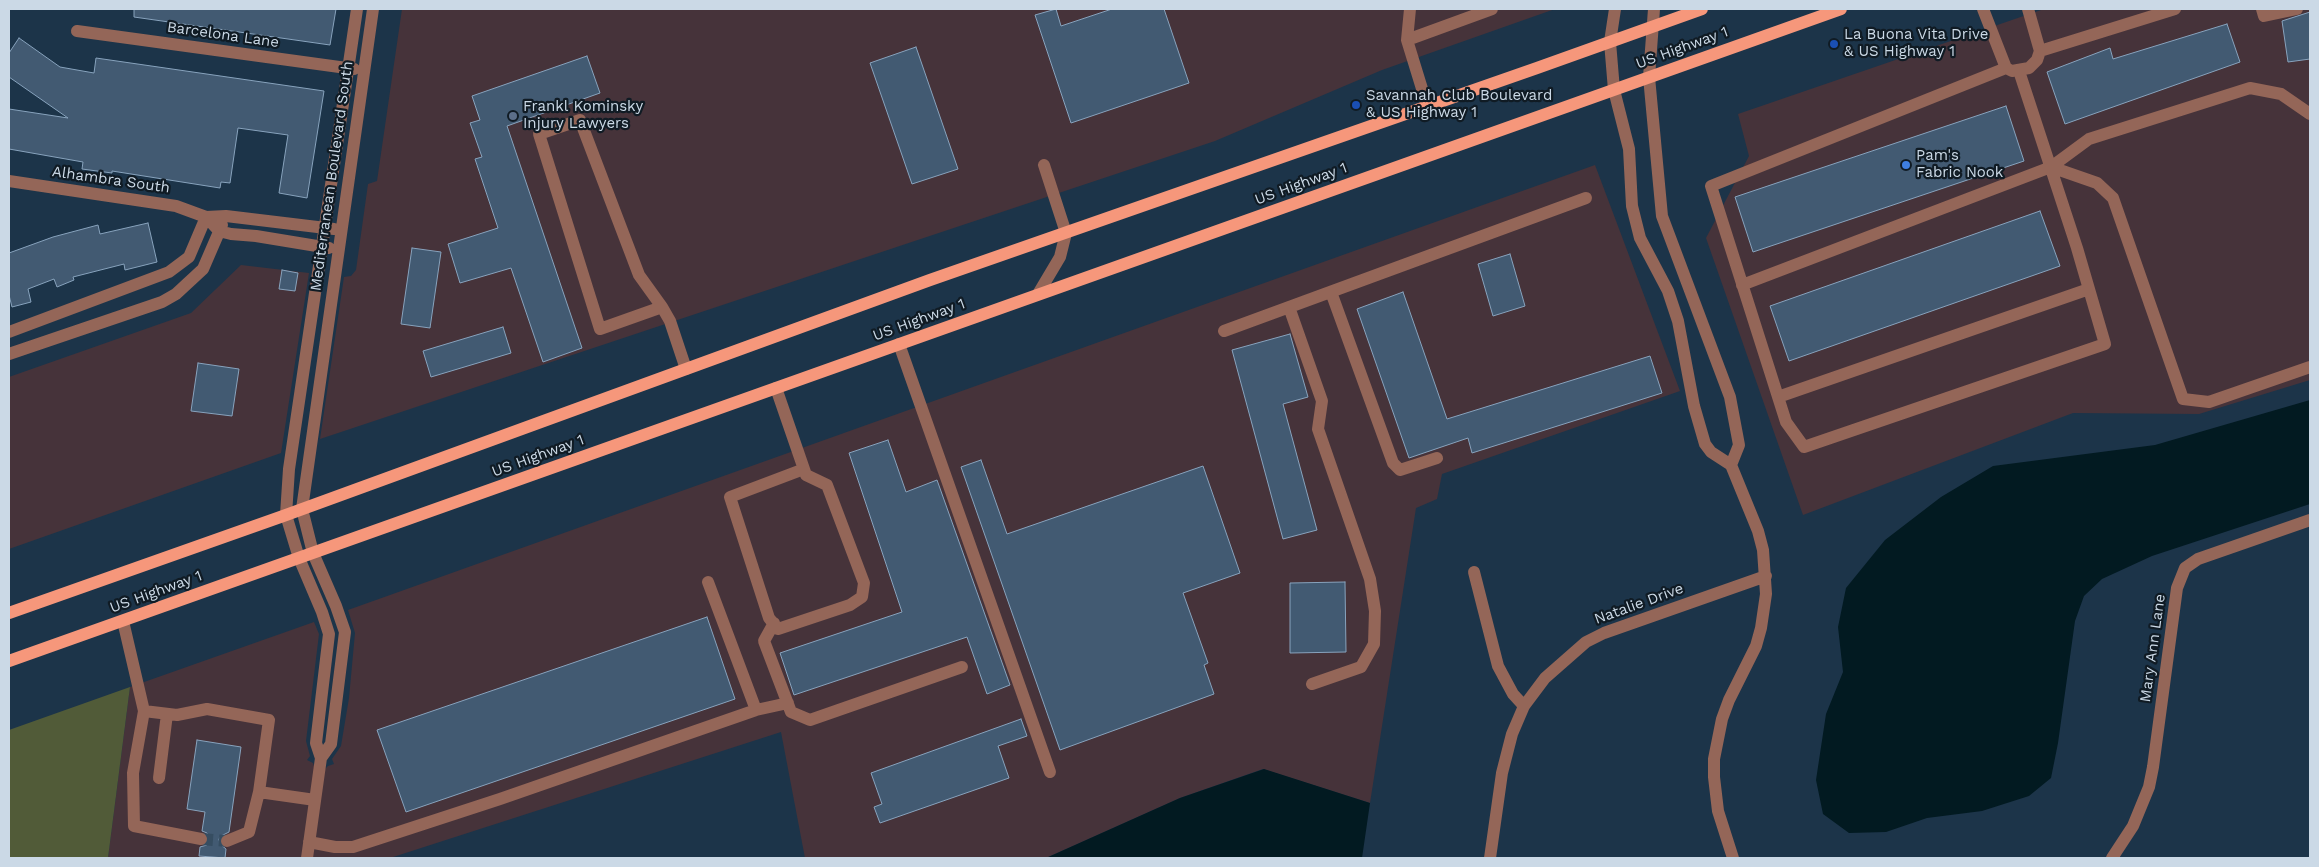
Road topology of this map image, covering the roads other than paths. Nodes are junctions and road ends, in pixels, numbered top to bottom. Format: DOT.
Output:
graph roads {
  1 [pos="357,9"];
  2 [pos="373,9"];
  3 [pos="1410,9"];
  4 [pos="1492,9"];
  5 [pos="1615,9"];
  6 [pos="1654,9"];
  7 [pos="1702,9"];
  8 [pos="1841,9"];
  9 [pos="1983,9"];
  10 [pos="2028,9"];
  11 [pos="2175,9"];
  12 [pos="2262,9"];
  13 [pos="2297,9"];
  14 [pos="1651,28"];
  15 [pos="77,31"];
  16 [pos="1407,40"];
  17 [pos="1610,42"];
  18 [pos="2040,52"];
  19 [pos="2006,68"];
  20 [pos="348,69"];
  21 [pos="2019,70"];
  22 [pos="364,71"];
  23 [pos="1649,77"];
  24 [pos="1614,90"];
  25 [pos="1427,105"];
  26 [pos="2310,114"];
  27 [pos="1044,165"];
  28 [pos="2051,167"];
  29 [pos="9,181"];
  30 [pos="1586,198"];
  31 [pos="226,216"];
  32 [pos="206,217"];
  33 [pos="325,228"];
  34 [pos="341,230"];
  35 [pos="219,231"];
  36 [pos="1066,233"];
  37 [pos="323,247"];
  38 [pos="338,249"];
  39 [pos="1742,285"];
  40 [pos="2089,289"];
  41 [pos="1330,292"];
  42 [pos="1038,294"];
  43 [pos="1696,306"];
  44 [pos="662,307"];
  45 [pos="1289,307"];
  46 [pos="1675,312"];
  47 [pos="1224,331"];
  48 [pos="9,332"];
  49 [pos="899,344"];
  50 [pos="308,345"];
  51 [pos="324,347"];
  52 [pos="9,354"];
  53 [pos="2310,367"];
  54 [pos="686,369"];
  55 [pos="776,388"];
  56 [pos="1778,397"];
  57 [pos="1437,458"];
  58 [pos="1731,465"];
  59 [pos="804,469"];
  60 [pos="302,509"];
  61 [pos="286,515"];
  62 [pos="2310,520"];
  63 [pos="313,553"];
  64 [pos="299,558"];
  65 [pos="1474,572"];
  66 [pos="1766,576"];
  67 [pos="708,582"];
  68 [pos="9,613"];
  69 [pos="123,621"];
  70 [pos="774,623"];
  71 [pos="9,661"];
  72 [pos="962,667"];
  73 [pos="1312,684"];
  74 [pos="321,702"];
  75 [pos="788,703"];
  76 [pos="337,704"];
  77 [pos="1524,706"];
  78 [pos="756,710"];
  79 [pos="144,711"];
  80 [pos="167,714"];
  81 [pos="321,758"];
  82 [pos="1050,772"];
  83 [pos="159,778"];
  84 [pos="259,792"];
  85 [pos="315,800"];
  86 [pos="201,839"];
  87 [pos="227,841"];
  88 [pos="309,842"];
  89 [pos="307,858"];
  90 [pos="1490,858"];
  91 [pos="1733,858"];
  92 [pos="2112,858"];
  1 -- 20 [label="street, Mediterranean Boulevard South"];
  2 -- 22 [label="street, Mediterranean Boulevard South"];
  3 -- 16 [label="street"];
  4 -- 16 [label="street"];
  5 -- 17 [label="street"];
  6 -- 14 [label="street"];
  7 -- 14 [label="main road, US Highway 1"];
  8 -- 23 [label="main road, US Highway 1"];
  9 -- 19 [label="street"];
  10 -- 18 [label="street"];
  11 -- 18 [label="street"];
  12 -- 13 [label="street"];
  14 -- 17 [label="main road, US Highway 1"];
  14 -- 23 [label="street"];
  15 -- 20 [label="street, Barcelona Lane"];
  16 -- 25 [label="street"];
  17 -- 24 [label="street"];
  17 -- 25 [label="main road, US Highway 1"];
  18 -- 21 [label="street"];
  19 -- 21 [label="street"];
  19 -- 39 [label="street"];
  20 -- 22 [label="street, Barcelona Lane"];
  20 -- 33 [label="street, Mediterranean Boulevard South"];
  21 -- 28 [label="street"];
  22 -- 34 [label="street, Mediterranean Boulevard South"];
  23 -- 24 [label="main road, US Highway 1"];
  23 -- 43 [label="street"];
  24 -- 42 [label="main road, US Highway 1"];
  24 -- 46 [label="street"];
  25 -- 36 [label="main road, US Highway 1"];
  26 -- 28 [label="street"];
  27 -- 36 [label="street"];
  28 -- 39 [label="street"];
  28 -- 40 [label="street"];
  28 -- 53 [label="street"];
  29 -- 32 [label="street, Alhambra South"];
  30 -- 41 [label="street"];
  31 -- 32 [label="street, Alhambra South"];
  31 -- 33 [label="street, Alhambra South"];
  31 -- 35 [label="street"];
  32 -- 35 [label="street, Alhambra South"];
  32 -- 48 [label="street"];
  33 -- 34 [label="street, Alhambra South"];
  33 -- 37 [label="street, Mediterranean Boulevard South"];
  34 -- 38 [label="street, Mediterranean Boulevard South"];
  35 -- 37 [label="street"];
  35 -- 52 [label="street"];
  36 -- 42 [label="street"];
  36 -- 54 [label="main road, US Highway 1"];
  37 -- 38 [label="street"];
  37 -- 50 [label="street, Mediterranean Boulevard South"];
  38 -- 51 [label="street, Mediterranean Boulevard South"];
  39 -- 56 [label="street"];
  40 -- 56 [label="street"];
  40 -- 56 [label="street"];
  41 -- 45 [label="street"];
  41 -- 57 [label="street"];
  42 -- 49 [label="main road, US Highway 1"];
  43 -- 46 [label="street"];
  43 -- 58 [label="street"];
  44 -- 44 [label="street"];
  44 -- 54 [label="street"];
  45 -- 47 [label="street"];
  45 -- 73 [label="street"];
  46 -- 58 [label="street"];
  49 -- 55 [label="main road, US Highway 1"];
  49 -- 82 [label="street"];
  50 -- 51 [label="street"];
  50 -- 61 [label="street, Mediterranean Boulevard South"];
  51 -- 60 [label="street, Mediterranean Boulevard South"];
  54 -- 60 [label="main road, US Highway 1"];
  55 -- 59 [label="street"];
  55 -- 63 [label="main road, US Highway 1"];
  58 -- 66 [label="street"];
  59 -- 70 [label="street"];
  59 -- 70 [label="street"];
  60 -- 61 [label="main road, US Highway 1"];
  60 -- 63 [label="street, Mediterranean Boulevard South"];
  61 -- 64 [label="street, Mediterranean Boulevard South"];
  61 -- 68 [label="main road, US Highway 1"];
  62 -- 92 [label="street, Mary Ann Lane"];
  63 -- 64 [label="main road, US Highway 1"];
  63 -- 76 [label="street, Mediterranean Boulevard South"];
  64 -- 69 [label="main road, US Highway 1"];
  64 -- 74 [label="street, Mediterranean Boulevard South"];
  65 -- 77 [label="street"];
  66 -- 77 [label="street, Natalie Drive"];
  66 -- 91 [label="street"];
  67 -- 78 [label="street"];
  69 -- 71 [label="main road, US Highway 1"];
  69 -- 79 [label="street"];
  70 -- 75 [label="street"];
  72 -- 75 [label="street"];
  74 -- 76 [label="street"];
  74 -- 81 [label="street, Mediterranean Boulevard South"];
  75 -- 78 [label="street"];
  76 -- 81 [label="street, Mediterranean Boulevard South"];
  77 -- 90 [label="street, Natalie Drive"];
  78 -- 88 [label="street"];
  79 -- 80 [label="street"];
  79 -- 86 [label="street"];
  80 -- 83 [label="street"];
  80 -- 84 [label="street"];
  81 -- 85 [label="street"];
  84 -- 85 [label="street"];
  84 -- 87 [label="street"];
  85 -- 88 [label="street"];
  88 -- 89 [label="street"];
}
